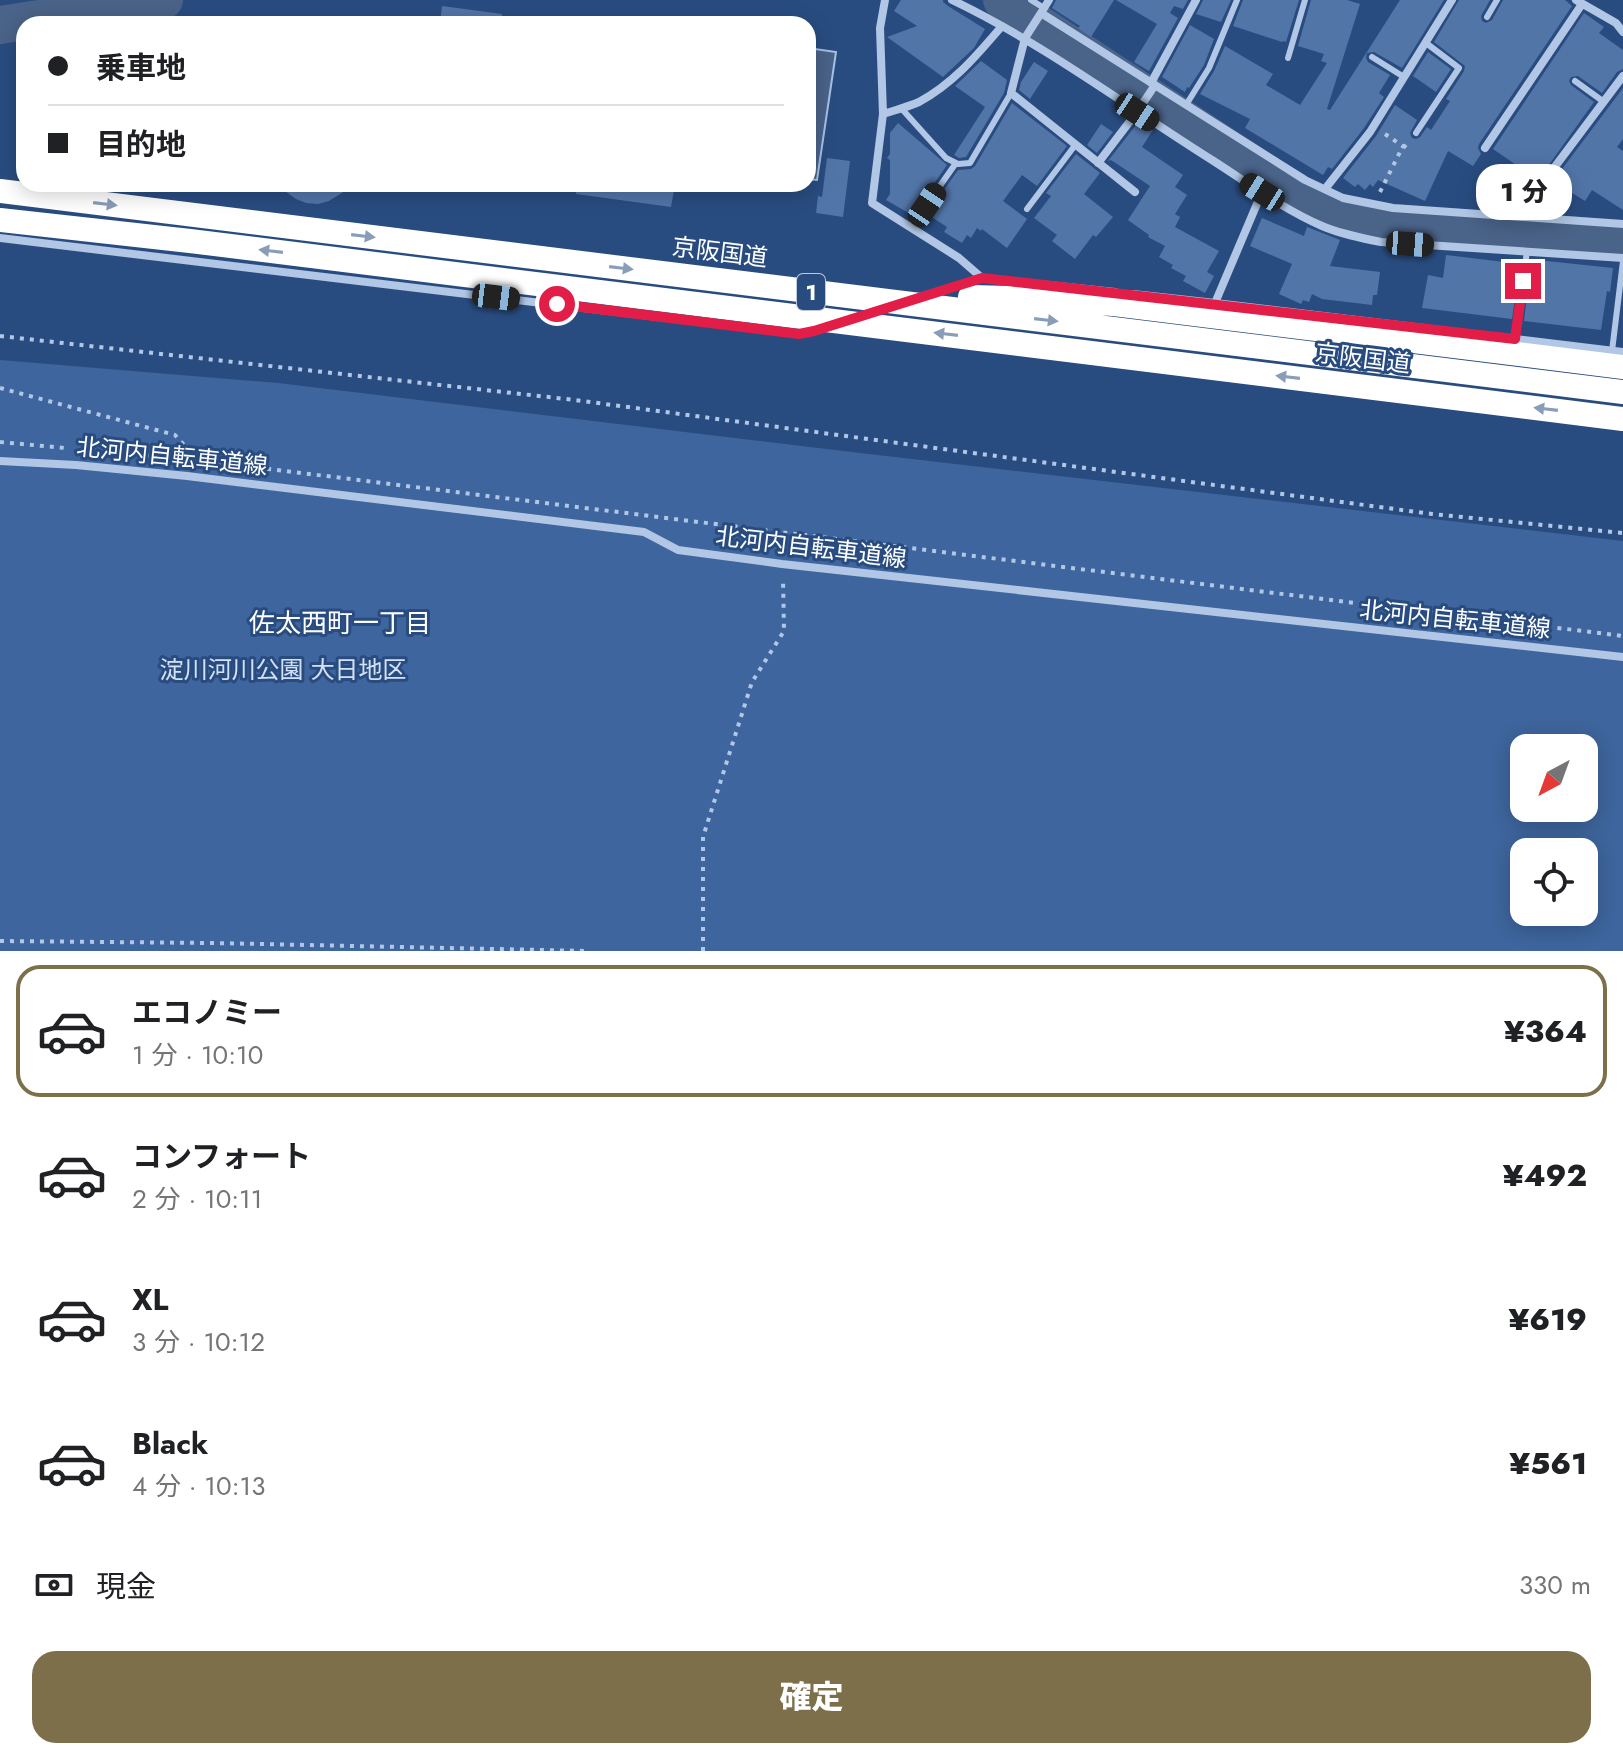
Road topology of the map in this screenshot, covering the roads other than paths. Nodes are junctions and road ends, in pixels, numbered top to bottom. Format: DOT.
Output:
graph roads {
  1 [pos="885,0"];
  2 [pos="952,0"];
  3 [pos="1031,0"];
  4 [pos="1196,0"];
  5 [pos="1237,0"];
  6 [pos="1305,0"];
  7 [pos="1452,0"];
  8 [pos="1497,0"];
  9 [pos="1579,2"];
  10 [pos="1043,9"];
  11 [pos="1487,17"];
  12 [pos="1002,26"];
  13 [pos="1623,32"];
  14 [pos="1026,36"];
  15 [pos="1426,43"];
  16 [pos="1372,57"];
  17 [pos="1288,58"];
  18 [pos="1623,76"];
  19 [pos="1404,77"];
  20 [pos="1575,81"];
  21 [pos="1153,85"];
  22 [pos="1011,93"];
  23 [pos="1604,102"];
  24 [pos="1186,105"];
  25 [pos="901,108"];
  26 [pos="1139,109"];
  27 [pos="883,114"];
  28 [pos="1416,133"];
  29 [pos="1076,144"];
  30 [pos="1485,148"];
  31 [pos="956,163"];
  32 [pos="1098,163"];
  33 [pos="1545,180"];
  34 [pos="1325,189"];
  35 [pos="0,191"];
  36 [pos="1135,192"];
  37 [pos="1262,192"];
  38 [pos="1027,209"];
  39 [pos="0,220"];
  40 [pos="1623,224"];
  41 [pos="911,227"];
  42 [pos="0,238"];
  43 [pos="1527,251"];
  44 [pos="1623,260"];
  45 [pos="982,278"];
  46 [pos="840,295"];
  47 [pos="1215,303"];
  48 [pos="884,309"];
  49 [pos="870,313"];
  50 [pos="1515,339"];
  51 [pos="1623,352"];
  52 [pos="1617,359"];
  53 [pos="1623,392"];
  54 [pos="1623,419"];
  55 [pos="0,461"];
  56 [pos="1623,657"];
  1 -- 27 [label="street"];
  2 -- 12 [label="street"];
  3 -- 10 [label="lane"];
  4 -- 21 [label="street"];
  5 -- 24 [label="lane"];
  6 -- 17 [label="lane"];
  7 -- 15 [label="street"];
  8 -- 11 [label="lane"];
  9 -- 13 [label="street"];
  9 -- 30 [label="street"];
  10 -- 14 [label="street"];
  10 -- 21 [label="street"];
  12 -- 14 [label="street"];
  12 -- 25 [label="street"];
  14 -- 22 [label="street"];
  14 -- 26 [label="street"];
  15 -- 19 [label="street"];
  15 -- 28 [label="lane"];
  16 -- 19 [label="lane"];
  18 -- 23 [label="street"];
  19 -- 34 [label="street"];
  20 -- 23 [label="lane"];
  21 -- 24 [label="street"];
  21 -- 26 [label="street"];
  22 -- 29 [label="street"];
  22 -- 31 [label="lane"];
  23 -- 33 [label="street"];
  24 -- 34 [label="street"];
  25 -- 27 [label="street"];
  25 -- 31 [label="lane"];
  26 -- 32 [label="street"];
  26 -- 37 [label="street"];
  27 -- 41 [label="street"];
  29 -- 32 [label="street"];
  29 -- 38 [label="lane"];
  31 -- 41 [label="lane"];
  32 -- 36 [label="street"];
  34 -- 40 [label="street"];
  35 -- 46 [label="highway, 京阪国道 / 1, one-way, bridge"];
  37 -- 43 [label="street"];
  37 -- 47 [label="street"];
  54 -- 39 [label="highway, 京阪国道 / 1, one-way, bridge"];
  41 -- 45 [label="street"];
  42 -- 49 [label="street"];
  43 -- 44 [label="street"];
  43 -- 50 [label="lane"];
  44 -- 52 [label="lane"];
  45 -- 47 [label="street"];
  45 -- 48 [label="street"];
  46 -- 52 [label="highway, 1, bridge"];
  46 -- 53 [label="highway, 京阪国道 / 1, one-way, bridge"];
  47 -- 50 [label="street"];
  50 -- 52 [label="street"];
  51 -- 52 [label="street"];
  55 -- 56 [label="street, 北河内自転車道線"];
}
